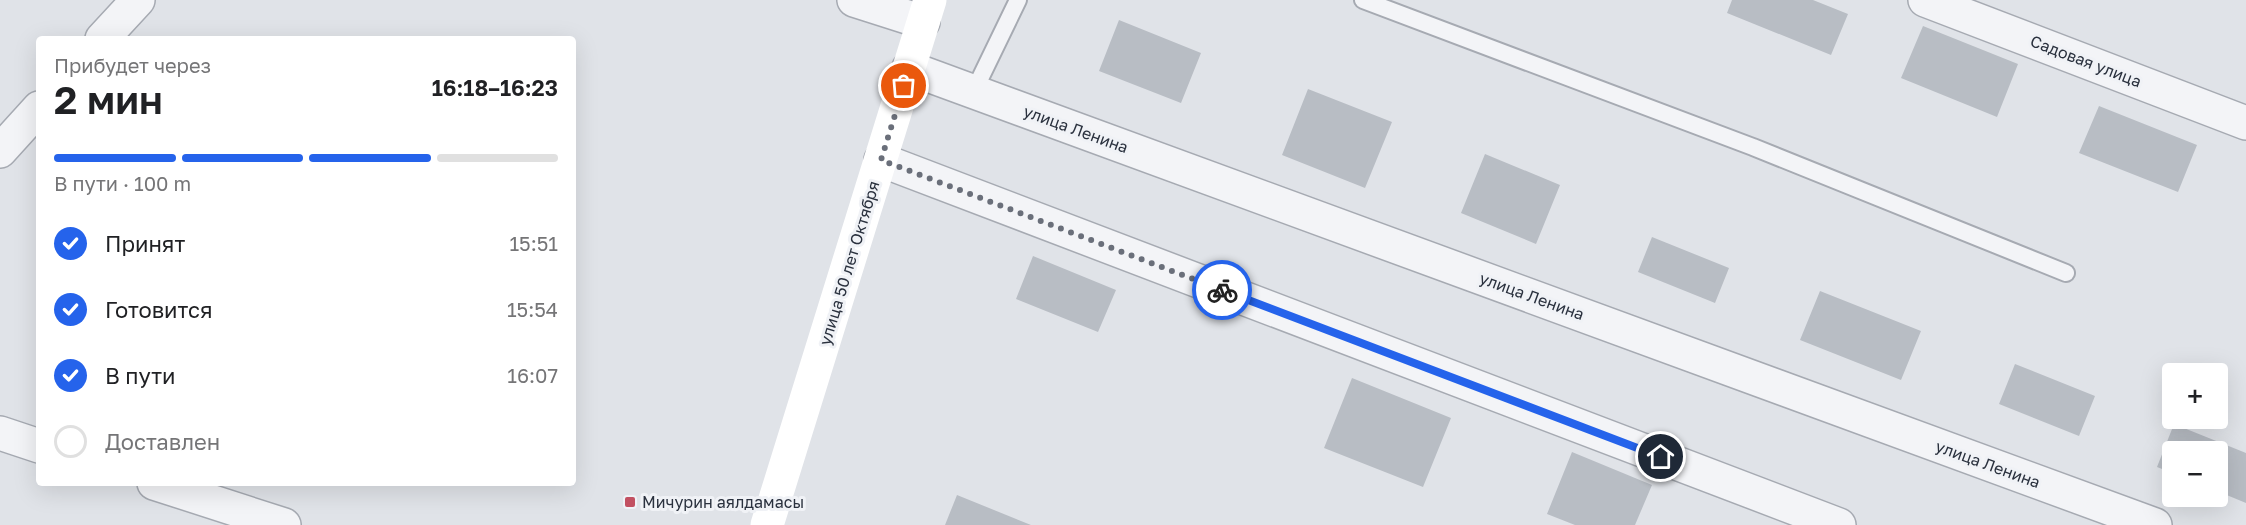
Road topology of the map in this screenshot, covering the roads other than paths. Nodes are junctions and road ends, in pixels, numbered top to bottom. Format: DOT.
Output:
graph roads {
  1 [pos="138,0"];
  2 [pos="854,0"];
  3 [pos="1018,0"];
  4 [pos="1363,0"];
  5 [pos="1925,0"];
  6 [pos="927,11"];
  7 [pos="105,36"];
  8 [pos="909,68"];
  9 [pos="974,91"];
  10 [pos="36,111"];
  11 [pos="2246,123"];
  12 [pos="0,151"];
  13 [pos="881,160"];
  14 [pos="2066,273"];
  15 [pos="0,433"];
  16 [pos="36,445"];
  17 [pos="163,486"];
  18 [pos="284,525"];
  19 [pos="767,525"];
  20 [pos="1839,525"];
  21 [pos="2155,525"];
  1 -- 7 [label="street"];
  2 -- 6 [label="street"];
  3 -- 9 [label="lane"];
  4 -- 14 [label="lane"];
  5 -- 11 [label="street, Садовая улица"];
  6 -- 8 [label="main road, улица 50 лет Октября"];
  8 -- 9 [label="street, улица Ленина"];
  8 -- 13 [label="main road, улица 50 лет Октября"];
  9 -- 21 [label="street, улица Ленина"];
  10 -- 12 [label="street"];
  13 -- 19 [label="main road, улица 50 лет Октября"];
  13 -- 20 [label="street"];
  15 -- 16 [label="street"];
  17 -- 18 [label="street"];
}
